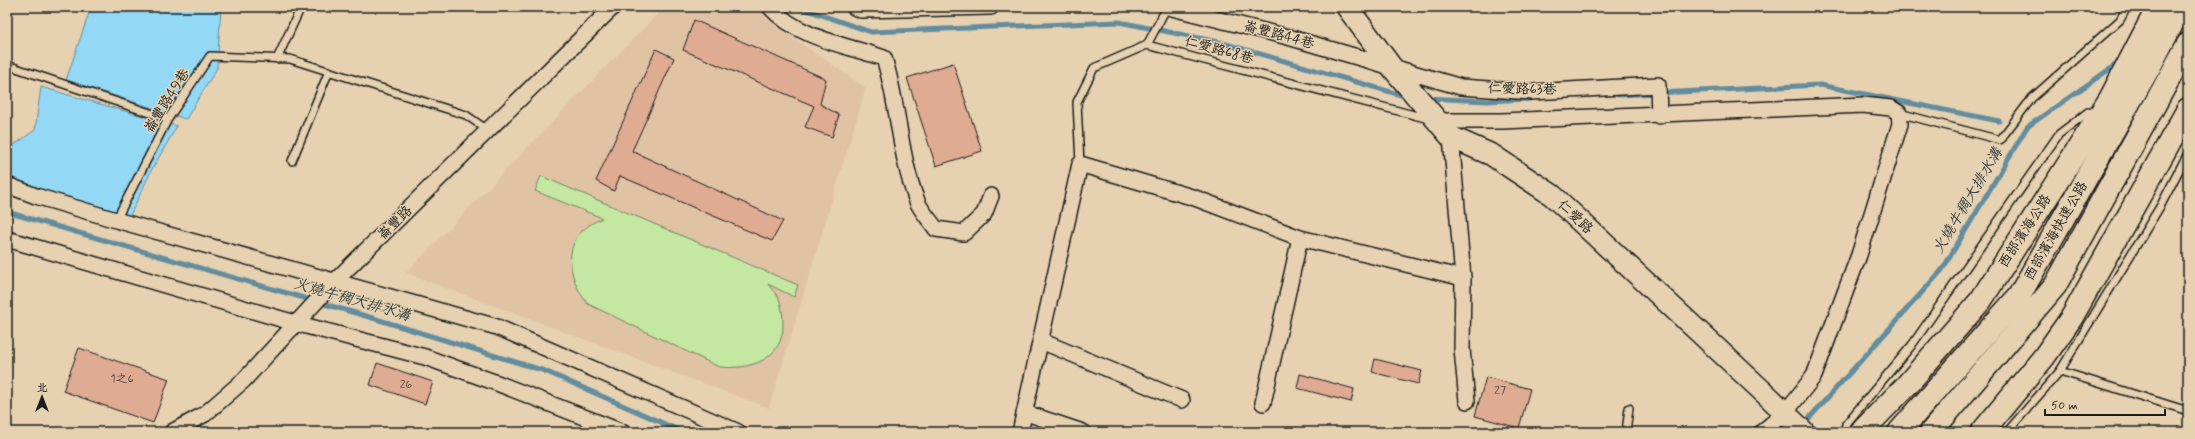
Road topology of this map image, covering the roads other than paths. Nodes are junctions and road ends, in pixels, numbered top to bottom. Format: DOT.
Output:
graph roads {
  1 [pos="301,7"];
  2 [pos="612,7"];
  3 [pos="770,7"];
  4 [pos="854,7"];
  5 [pos="931,7"];
  6 [pos="991,7"];
  7 [pos="1168,7"];
  8 [pos="1347,7"];
  9 [pos="2127,7"];
  10 [pos="2158,7"];
  11 [pos="2181,7"];
  12 [pos="1147,44"];
  13 [pos="2188,44"];
  14 [pos="277,59"];
  15 [pos="7,65"];
  16 [pos="1390,65"];
  17 [pos="329,71"];
  18 [pos="2188,109"];
  19 [pos="2088,112"];
  20 [pos="1899,113"];
  21 [pos="1659,116"];
  22 [pos="168,119"];
  23 [pos="1437,121"];
  24 [pos="489,131"];
  25 [pos="1451,137"];
  26 [pos="2188,153"];
  27 [pos="292,162"];
  28 [pos="1080,164"];
  29 [pos="7,185"];
  30 [pos="992,196"];
  31 [pos="116,220"];
  32 [pos="1300,238"];
  33 [pos="7,239"];
  34 [pos="1463,278"];
  35 [pos="336,281"];
  36 [pos="295,323"];
  37 [pos="1041,341"];
  38 [pos="2060,371"];
  39 [pos="1182,400"];
  40 [pos="1467,401"];
  41 [pos="1263,402"];
  42 [pos="1629,408"];
  43 [pos="2188,411"];
  44 [pos="1026,413"];
  45 [pos="1785,413"];
  46 [pos="172,432"];
  47 [pos="622,432"];
  48 [pos="738,432"];
  49 [pos="1020,432"];
  50 [pos="1083,432"];
  51 [pos="1626,432"];
  52 [pos="1762,432"];
  53 [pos="1804,432"];
  54 [pos="1844,432"];
  55 [pos="1861,432"];
  56 [pos="1899,432"];
  57 [pos="1931,432"];
  58 [pos="1982,432"];
  59 [pos="2007,432"];
  1 -- 14 [label="lane"];
  2 -- 24 [label="street, 崙豐路"];
  3 -- 30 [label="street"];
  4 -- 5 [label="street"];
  5 -- 6 [label="street"];
  7 -- 12 [label="lane"];
  7 -- 16 [label="street, 崙豐路44巷"];
  8 -- 16 [label="street, 仁愛路"];
  9 -- 20 [label="lane"];
  10 -- 55 [label="main road, 西部濱海公路"];
  11 -- 56 [label="main road, 西部濱海快速公路"];
  12 -- 23 [label="lane, 仁愛路68巷"];
  12 -- 28 [label="lane"];
  13 -- 57 [label="main road, 西部濱海快速公路"];
  14 -- 17 [label="lane, 崙豐路49巷"];
  14 -- 22 [label="lane, 崙豐路49巷"];
  15 -- 22 [label="lane"];
  16 -- 21 [label="street, 仁愛路63巷"];
  16 -- 23 [label="street, 仁愛路"];
  17 -- 24 [label="lane, 崙豐路49巷"];
  17 -- 27 [label="lane"];
  18 -- 58 [label="main road"];
  19 -- 54 [label="lane"];
  20 -- 21 [label="street"];
  20 -- 45 [label="street"];
  21 -- 23 [label="street"];
  22 -- 31 [label="lane, 崙豐路49巷"];
  23 -- 25 [label="street, 仁愛路"];
  24 -- 35 [label="street, 崙豐路"];
  25 -- 34 [label="street"];
  25 -- 45 [label="street, 仁愛路"];
  26 -- 38 [label="lane"];
  28 -- 32 [label="street"];
  28 -- 37 [label="street"];
  29 -- 31 [label="street"];
  31 -- 35 [label="street"];
  32 -- 34 [label="street"];
  32 -- 41 [label="street"];
  33 -- 36 [label="street"];
  34 -- 40 [label="street"];
  35 -- 36 [label="street, 崙豐路"];
  35 -- 48 [label="street"];
  36 -- 46 [label="street, 崙豐路"];
  36 -- 47 [label="street"];
  37 -- 39 [label="street"];
  37 -- 44 [label="street"];
  38 -- 43 [label="lane"];
  38 -- 59 [label="lane"];
  42 -- 51 [label="lane"];
  44 -- 49 [label="street"];
  44 -- 50 [label="street"];
  45 -- 52 [label="street"];
  45 -- 53 [label="street, 仁愛路"];
}
